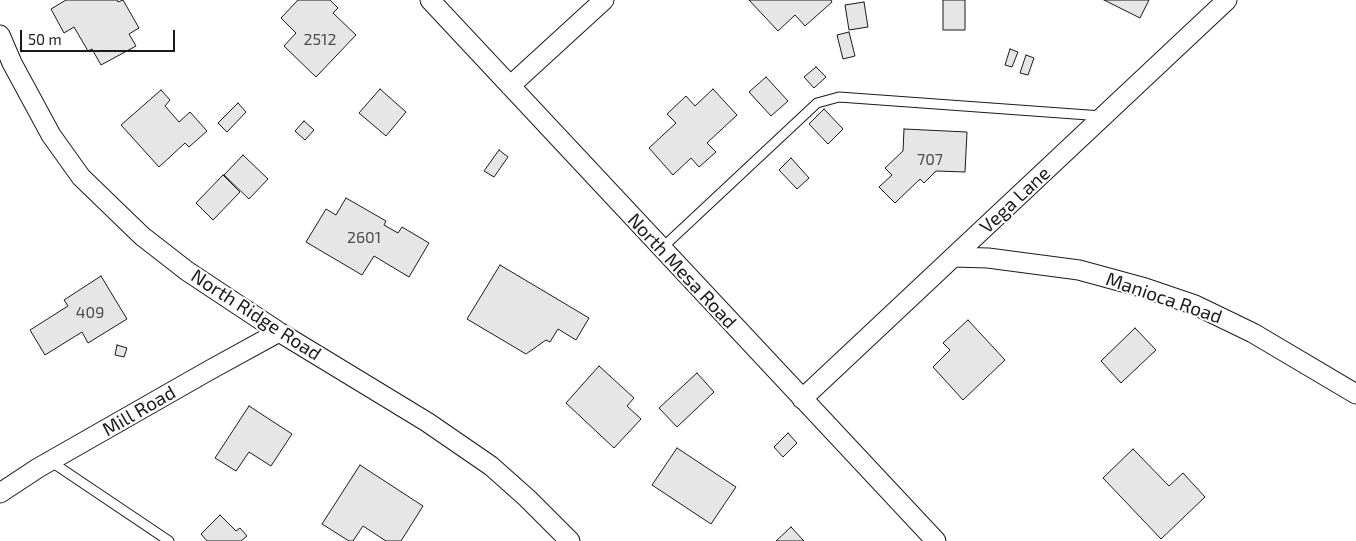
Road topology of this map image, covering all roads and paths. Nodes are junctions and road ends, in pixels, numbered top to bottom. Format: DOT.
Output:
graph roads {
  1 [pos="430,0"];
  2 [pos="604,0"];
  3 [pos="1227,0"];
  4 [pos="0,35"];
  5 [pos="510,86"];
  6 [pos="1104,116"];
  7 [pos="662,249"];
  8 [pos="954,257"];
  9 [pos="280,332"];
  10 [pos="1356,394"];
  11 [pos="802,399"];
  12 [pos="50,461"];
  13 [pos="0,493"];
  14 [pos="169,541"];
  15 [pos="570,541"];
  16 [pos="936,541"];
  1 -- 5 [label="street, North Mesa Road"];
  2 -- 5 [label="street"];
  3 -- 6 [label="street, Vega Lane"];
  4 -- 9 [label="street, North Ridge Road"];
  5 -- 7 [label="street, North Mesa Road"];
  6 -- 7 [label="lane"];
  6 -- 8 [label="street, Vega Lane"];
  7 -- 11 [label="street, North Mesa Road"];
  8 -- 10 [label="street, Manioca Road"];
  8 -- 11 [label="street, Vega Lane"];
  9 -- 12 [label="street, Mill Road"];
  9 -- 15 [label="street, North Ridge Road"];
  11 -- 16 [label="street, North Mesa Road"];
  12 -- 13 [label="street, Mill Road"];
  12 -- 14 [label="lane"];
}
